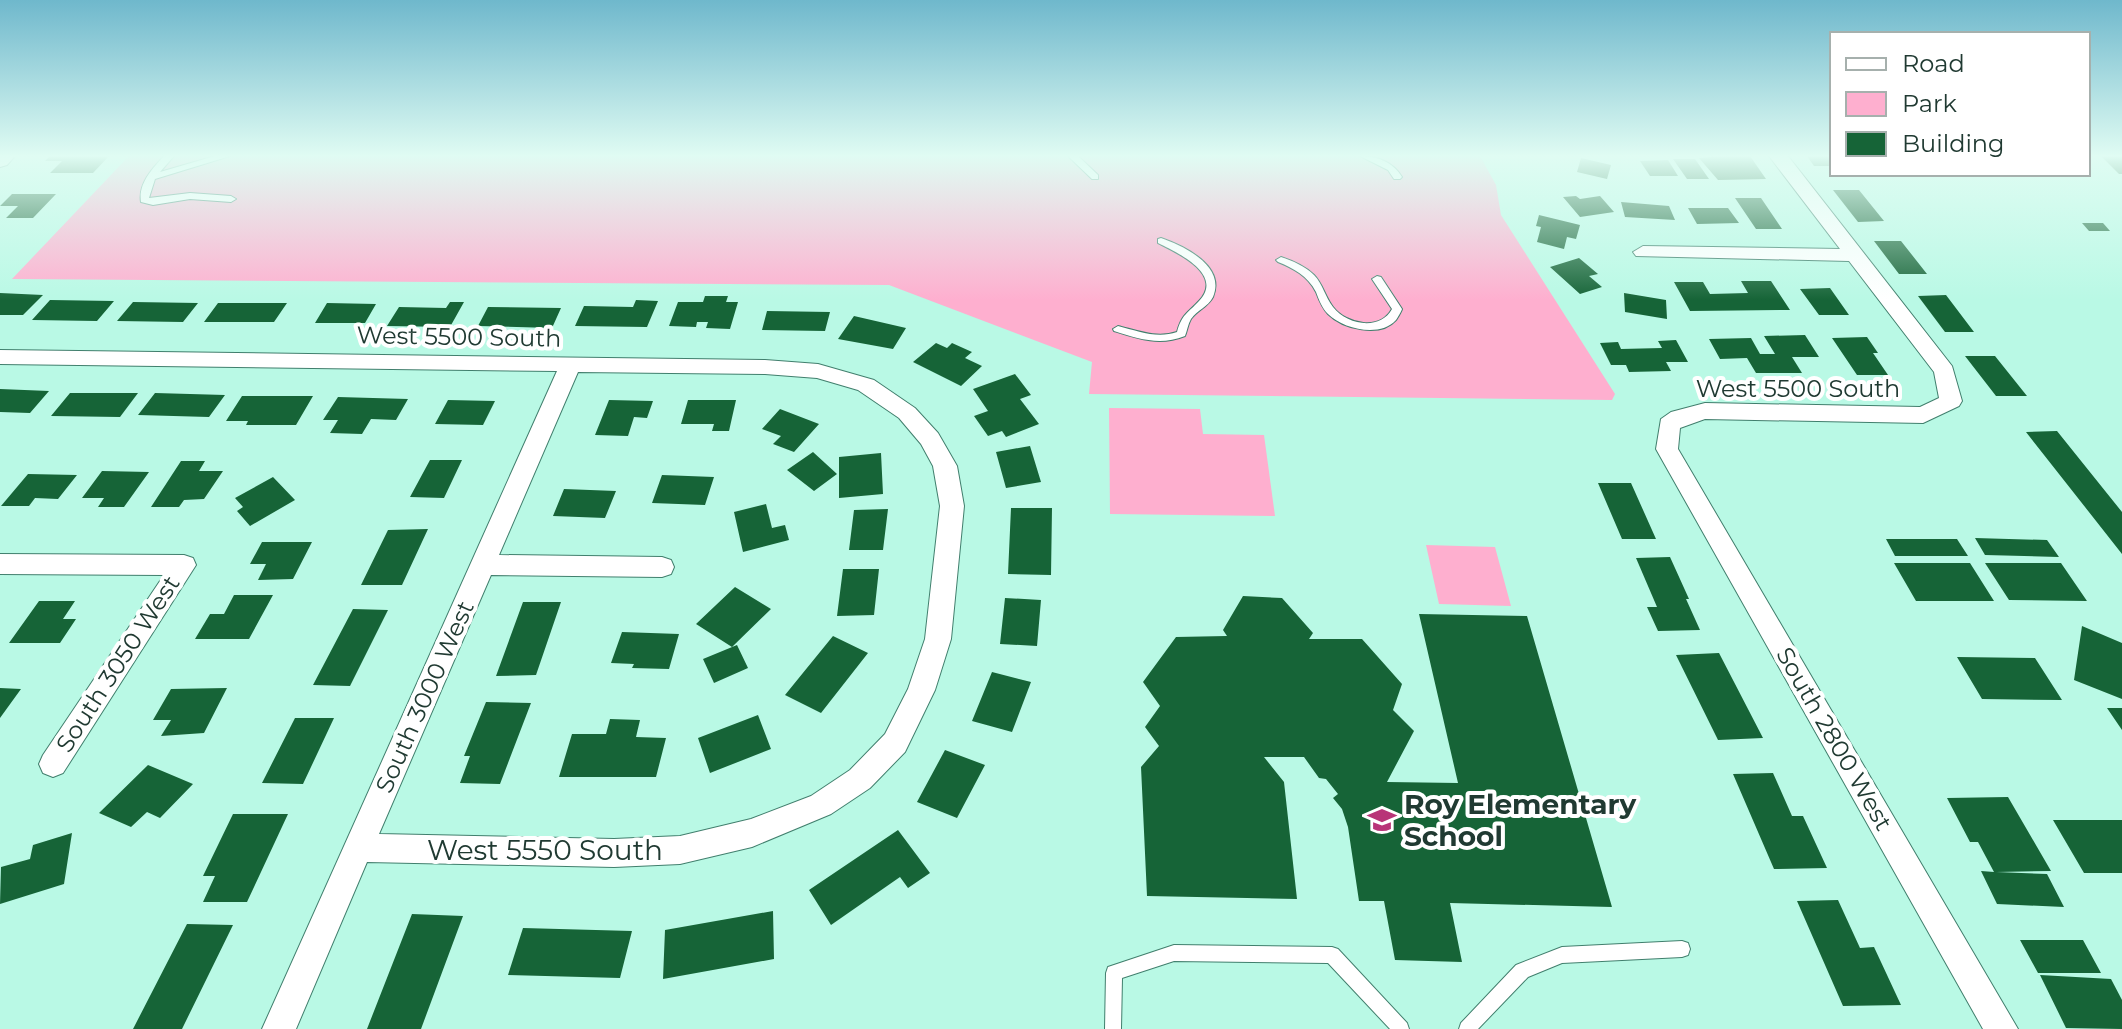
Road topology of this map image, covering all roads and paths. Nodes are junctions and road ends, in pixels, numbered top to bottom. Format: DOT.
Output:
graph roads {
  1 [pos="1815,204"];
  2 [pos="1161,241"];
  3 [pos="1643,252"];
  4 [pos="1854,255"];
  5 [pos="1281,260"];
  6 [pos="1377,279"];
  7 [pos="1118,329"];
  8 [pos="0,357"];
  9 [pos="571,364"];
  10 [pos="1667,449"];
  11 [pos="0,564"];
  12 [pos="483,565"];
  13 [pos="662,567"];
  14 [pos="53,764"];
  15 [pos="821,805"];
  16 [pos="359,848"];
  17 [pos="1682,949"];
  18 [pos="279,1029"];
  19 [pos="1113,1029"];
  20 [pos="1401,1029"];
  21 [pos="1467,1029"];
  22 [pos="2001,1029"];
  1 -- 4 [label="street"];
  2 -- 7 [label="lane"];
  3 -- 4 [label="street"];
  4 -- 10 [label="street, West 5500 South"];
  5 -- 6 [label="lane"];
  8 -- 9 [label="street, West 5500 South"];
  9 -- 12 [label="street, South 3000 West"];
  9 -- 15 [label="street, West 5500 South"];
  10 -- 22 [label="street, South 2800 West"];
  11 -- 14 [label="street, South 3050 West"];
  12 -- 13 [label="street"];
  12 -- 16 [label="street, South 3000 West"];
  15 -- 16 [label="street, West 5550 South"];
  16 -- 18 [label="street, South 3000 West"];
  17 -- 21 [label="lane"];
  19 -- 20 [label="lane"];
}
